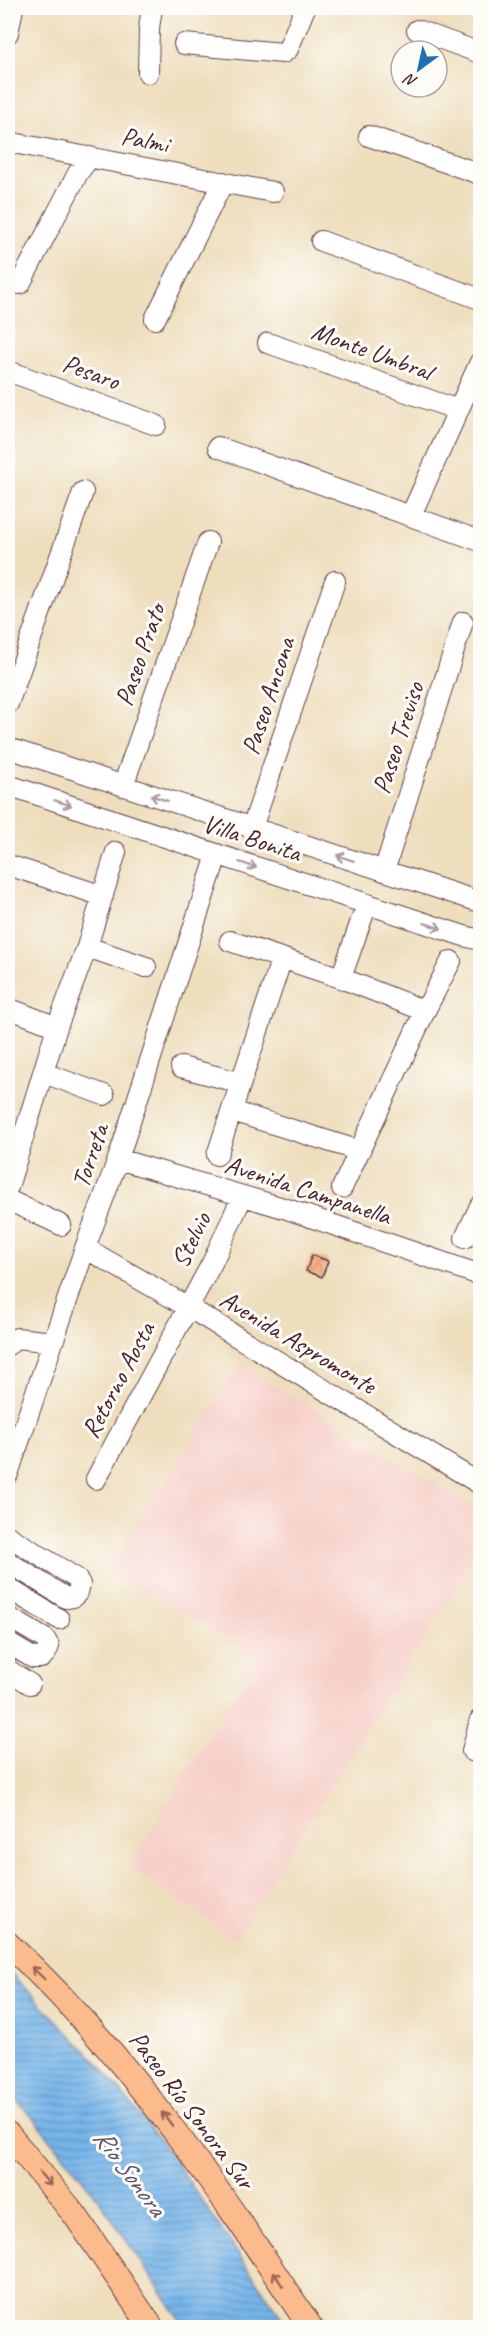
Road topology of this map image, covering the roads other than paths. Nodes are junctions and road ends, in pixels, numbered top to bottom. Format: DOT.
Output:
graph roads {
  1 [pos="13,8"];
  2 [pos="152,8"];
  3 [pos="305,8"];
  4 [pos="417,30"];
  5 [pos="8,33"];
  6 [pos="184,44"];
  7 [pos="480,53"];
  8 [pos="148,73"];
  9 [pos="369,136"];
  10 [pos="8,142"];
  11 [pos="90,158"];
  12 [pos="480,174"];
  13 [pos="223,182"];
  14 [pos="273,192"];
  15 [pos="321,241"];
  16 [pos="20,284"];
  17 [pos="480,299"];
  18 [pos="155,319"];
  19 [pos="268,342"];
  20 [pos="480,362"];
  21 [pos="8,371"];
  22 [pos="458,410"];
  23 [pos="156,424"];
  24 [pos="218,447"];
  25 [pos="83,492"];
  26 [pos="411,515"];
  27 [pos="480,541"];
  28 [pos="208,542"];
  29 [pos="335,581"];
  30 [pos="463,622"];
  31 [pos="8,704"];
  32 [pos="8,748"];
  33 [pos="8,785"];
  34 [pos="123,786"];
  35 [pos="252,828"];
  36 [pos="116,852"];
  37 [pos="217,855"];
  38 [pos="8,865"];
  39 [pos="384,871"];
  40 [pos="103,896"];
  41 [pos="480,902"];
  42 [pos="367,904"];
  43 [pos="230,940"];
  44 [pos="480,940"];
  45 [pos="87,947"];
  46 [pos="282,958"];
  47 [pos="451,961"];
  48 [pos="146,967"];
  49 [pos="341,978"];
  50 [pos="8,1008"];
  51 [pos="425,1011"];
  52 [pos="57,1027"];
  53 [pos="181,1067"];
  54 [pos="44,1073"];
  55 [pos="241,1083"];
  56 [pos="104,1095"];
  57 [pos="232,1111"];
  58 [pos="360,1151"];
  59 [pos="217,1155"];
  60 [pos="118,1159"];
  61 [pos="8,1187"];
  62 [pos="342,1188"];
  63 [pos="242,1197"];
  64 [pos="8,1200"];
  65 [pos="480,1206"];
  66 [pos="61,1225"];
  67 [pos="465,1238"];
  68 [pos="85,1248"];
  69 [pos="480,1275"];
  70 [pos="188,1307"];
  71 [pos="53,1342"];
  72 [pos="8,1345"];
  73 [pos="8,1474"];
  74 [pos="96,1479"];
  75 [pos="480,1484"];
  76 [pos="8,1536"];
  77 [pos="8,1562"];
  78 [pos="8,1588"];
  79 [pos="8,1617"];
  80 [pos="59,1619"];
  81 [pos="8,1643"];
  82 [pos="8,1670"];
  83 [pos="30,1684"];
  84 [pos="480,1720"];
  85 [pos="472,1751"];
  86 [pos="8,1944"];
  87 [pos="8,2134"];
  88 [pos="152,2328"];
  89 [pos="311,2328"];
  1 -- 5 [label="street"];
  2 -- 8 [label="street"];
  3 -- 6 [label="street"];
  4 -- 7 [label="street"];
  9 -- 12 [label="street"];
  10 -- 11 [label="street, Palmi"];
  11 -- 13 [label="street, Palmi"];
  11 -- 16 [label="street"];
  13 -- 14 [label="street, Palmi"];
  13 -- 18 [label="street"];
  15 -- 17 [label="street"];
  19 -- 22 [label="street, Monte Umbral"];
  20 -- 22 [label="street"];
  21 -- 23 [label="street, Pesaro"];
  22 -- 26 [label="street"];
  24 -- 26 [label="street"];
  25 -- 31 [label="street"];
  26 -- 27 [label="street"];
  28 -- 34 [label="street, Paseo Prato"];
  29 -- 35 [label="street, Paseo Ancona"];
  30 -- 39 [label="street, Paseo Treviso"];
  32 -- 34 [label="street, Villa Bonita"];
  33 -- 37 [label="street, Villa Bonita, one-way"];
  35 -- 34 [label="street, Villa Bonita, one-way"];
  39 -- 35 [label="street, Villa Bonita, one-way"];
  36 -- 40 [label="street"];
  37 -- 42 [label="street, Villa Bonita, one-way"];
  37 -- 60 [label="street, Torreta"];
  38 -- 40 [label="street"];
  39 -- 41 [label="street, Villa Bonita"];
  40 -- 45 [label="street"];
  42 -- 44 [label="street, Villa Bonita, one-way"];
  42 -- 49 [label="street"];
  43 -- 46 [label="street"];
  45 -- 48 [label="street"];
  45 -- 52 [label="street"];
  46 -- 49 [label="street"];
  46 -- 55 [label="street"];
  47 -- 51 [label="street"];
  49 -- 51 [label="street"];
  50 -- 52 [label="street"];
  51 -- 58 [label="street"];
  52 -- 54 [label="street"];
  53 -- 55 [label="street"];
  54 -- 56 [label="street"];
  54 -- 61 [label="street"];
  55 -- 57 [label="street"];
  57 -- 58 [label="street"];
  57 -- 59 [label="street"];
  58 -- 62 [label="street"];
  60 -- 63 [label="street, Avenida Campanella"];
  60 -- 68 [label="street, Torreta"];
  63 -- 69 [label="street, Avenida Campanella"];
  63 -- 70 [label="street, Stelvio"];
  64 -- 66 [label="street"];
  65 -- 67 [label="street"];
  68 -- 70 [label="street, Avenida Aspromonte"];
  68 -- 71 [label="street, Torreta"];
  70 -- 74 [label="street, Retorno Aosta"];
  70 -- 75 [label="street, Avenida Aspromonte"];
  71 -- 72 [label="street"];
  71 -- 73 [label="street, Torreta"];
  76 -- 77 [label="street"];
  78 -- 80 [label="street"];
  79 -- 81 [label="street"];
  82 -- 83 [label="street"];
  84 -- 85 [label="street"];
  89 -- 86 [label="main road, Paseo Río Sonora Sur, one-way"];
  87 -- 88 [label="main road, one-way"];
}
